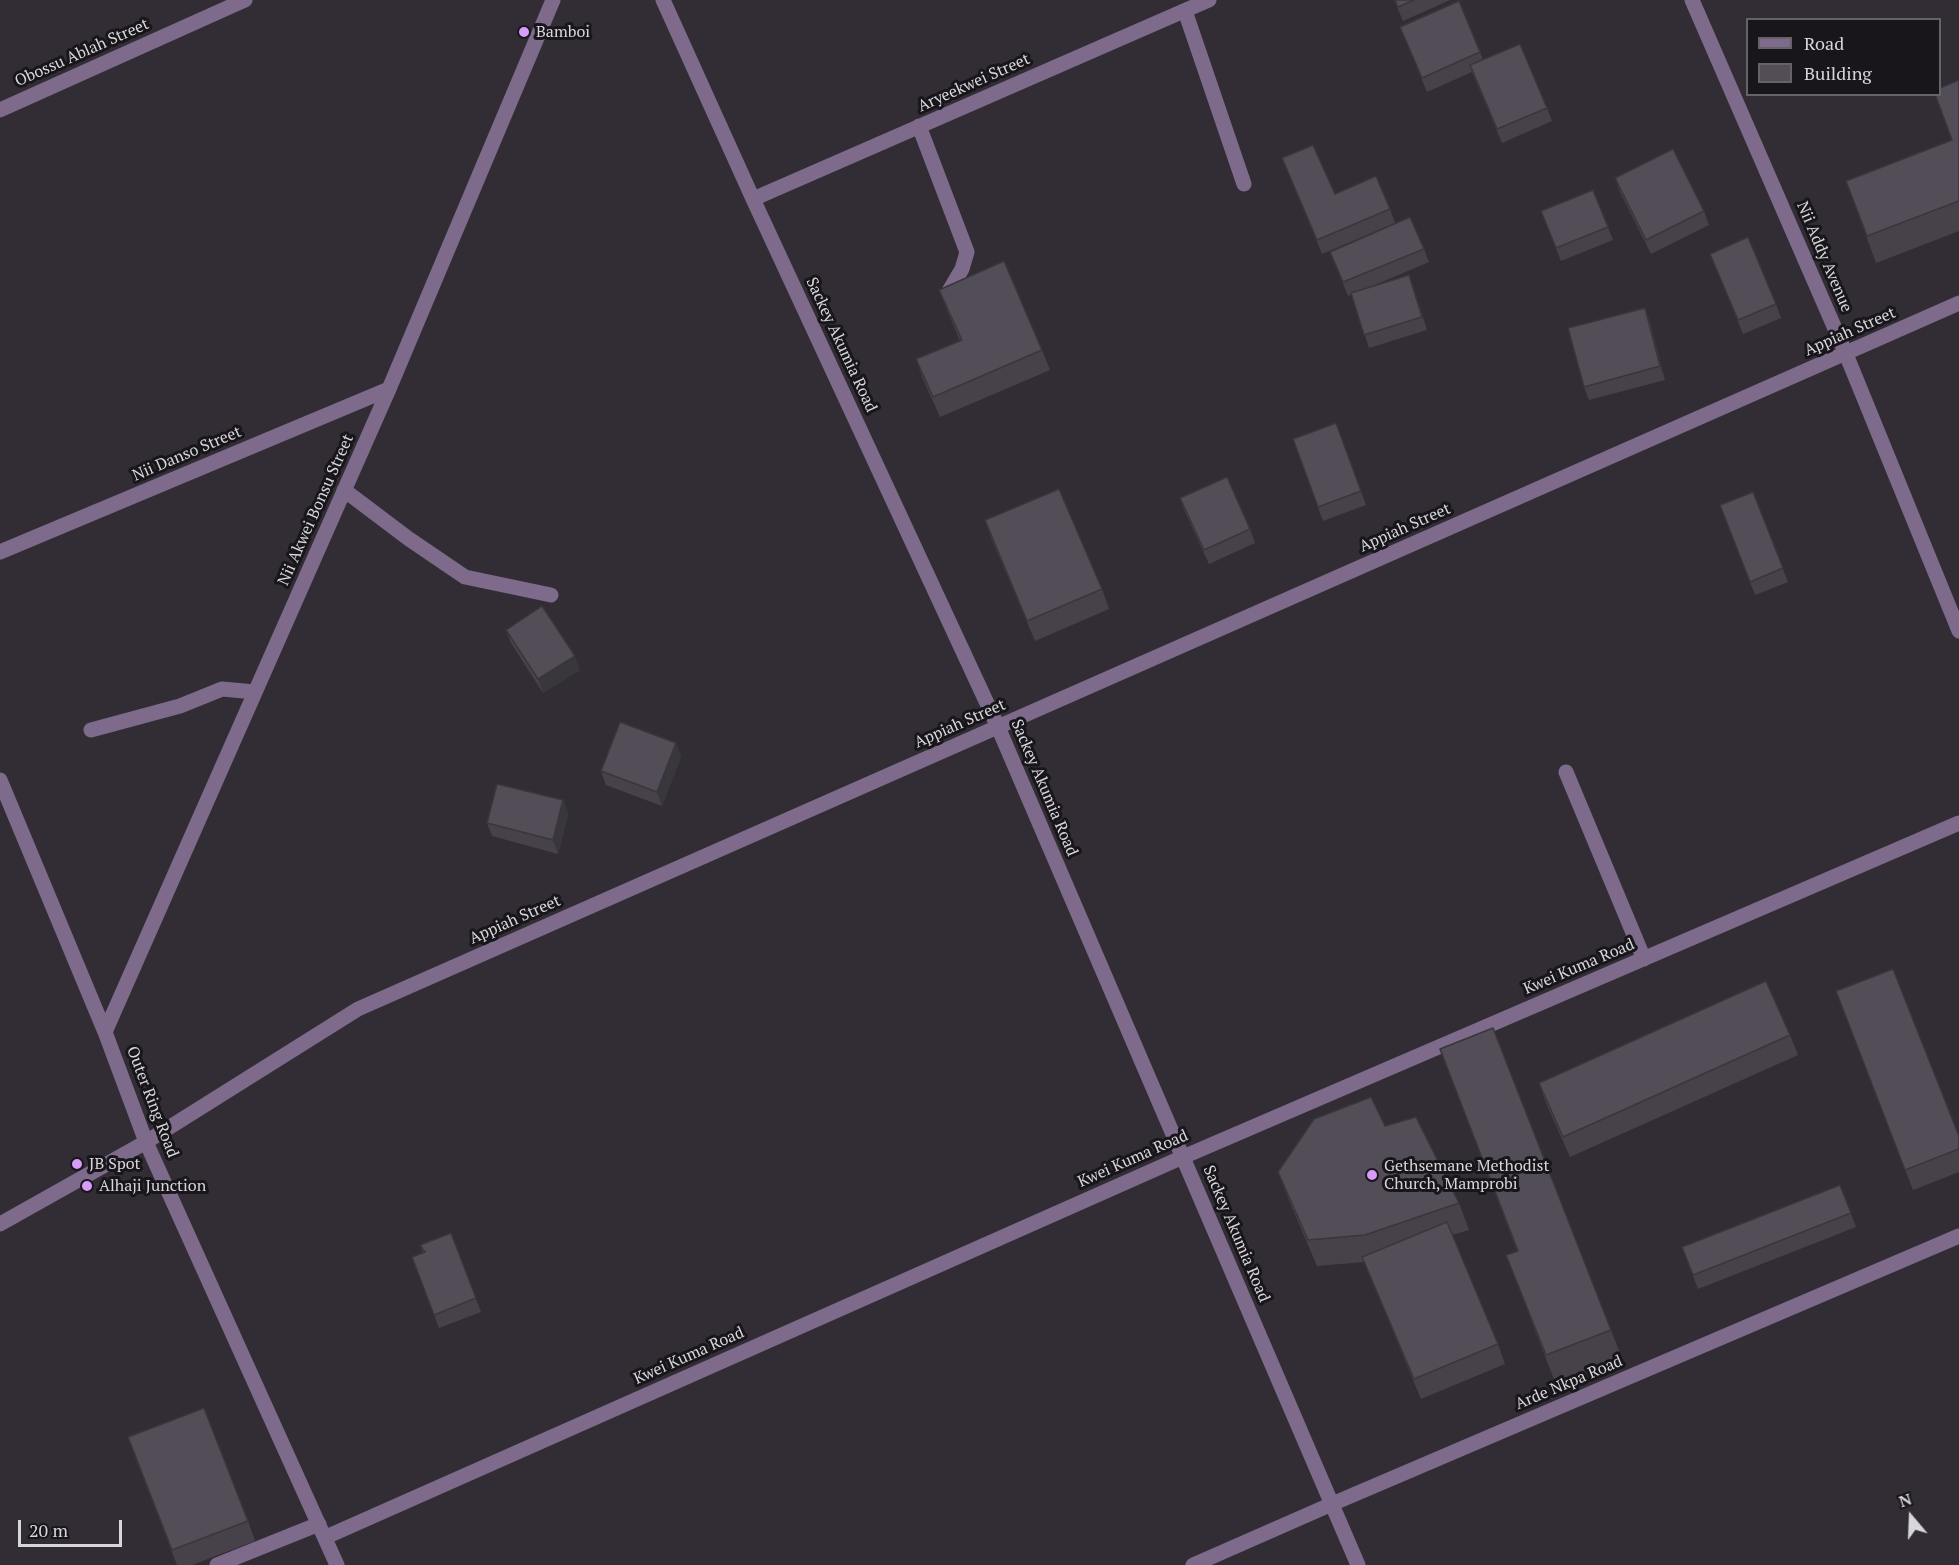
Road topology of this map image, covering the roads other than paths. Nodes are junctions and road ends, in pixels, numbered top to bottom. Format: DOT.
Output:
graph roads {
  1 [pos="245,0"];
  2 [pos="553,0"];
  3 [pos="663,0"];
  4 [pos="1209,0"];
  5 [pos="1692,0"];
  6 [pos="1185,11"];
  7 [pos="0,110"];
  8 [pos="919,126"];
  9 [pos="1244,184"];
  10 [pos="753,199"];
  11 [pos="949,291"];
  12 [pos="1959,303"];
  13 [pos="1846,354"];
  14 [pos="389,389"];
  15 [pos="344,490"];
  16 [pos="0,552"];
  17 [pos="551,595"];
  18 [pos="1959,631"];
  19 [pos="255,692"];
  20 [pos="998,727"];
  21 [pos="91,730"];
  22 [pos="1566,772"];
  23 [pos="0,780"];
  24 [pos="1959,823"];
  25 [pos="1644,959"];
  26 [pos="105,1032"];
  27 [pos="146,1142"];
  28 [pos="1183,1157"];
  29 [pos="0,1224"];
  30 [pos="1959,1236"];
  31 [pos="1332,1504"];
  32 [pos="322,1530"];
  33 [pos="217,1565"];
  34 [pos="337,1565"];
  35 [pos="1193,1565"];
  36 [pos="1358,1565"];
  1 -- 7 [label="street, Obossu Ablah Street"];
  2 -- 14 [label="street, Nii Akwei Bonsu Street"];
  3 -- 10 [label="street, Sackey Akumia Road"];
  4 -- 6 [label="street, Aryeekwei Street"];
  5 -- 13 [label="street, Nii Addy Avenue"];
  6 -- 8 [label="street, Aryeekwei Street"];
  6 -- 9 [label="street"];
  8 -- 10 [label="street, Aryeekwei Street"];
  8 -- 11 [label="street"];
  10 -- 20 [label="street, Sackey Akumia Road"];
  12 -- 13 [label="street, Appiah Street"];
  13 -- 18 [label="street, Nii Addy Avenue"];
  13 -- 20 [label="street, Appiah Street"];
  14 -- 15 [label="street, Nii Akwei Bonsu Street"];
  14 -- 16 [label="street, Nii Danso Street"];
  15 -- 17 [label="street"];
  15 -- 19 [label="street, Nii Akwei Bonsu Street"];
  19 -- 21 [label="street"];
  19 -- 26 [label="street, Nii Akwei Bonsu Street"];
  20 -- 27 [label="street, Appiah Street"];
  20 -- 28 [label="street, Sackey Akumia Road"];
  22 -- 25 [label="street"];
  23 -- 26 [label="street, Outer Ring Road"];
  24 -- 25 [label="street, Kwei Kuma Road"];
  25 -- 28 [label="street, Kwei Kuma Road"];
  26 -- 27 [label="street, Outer Ring Road"];
  27 -- 29 [label="street, Appiah Street"];
  27 -- 32 [label="street, Outer Ring Road"];
  28 -- 31 [label="street, Sackey Akumia Road"];
  28 -- 32 [label="street, Kwei Kuma Road"];
  30 -- 31 [label="street, Arde Nkpa Road"];
  31 -- 35 [label="street, Arde Nkpa Road"];
  31 -- 36 [label="street, Sackey Akumia Road"];
  32 -- 33 [label="street, Kwei Kuma Road"];
  32 -- 34 [label="street, Outer Ring Road"];
}
